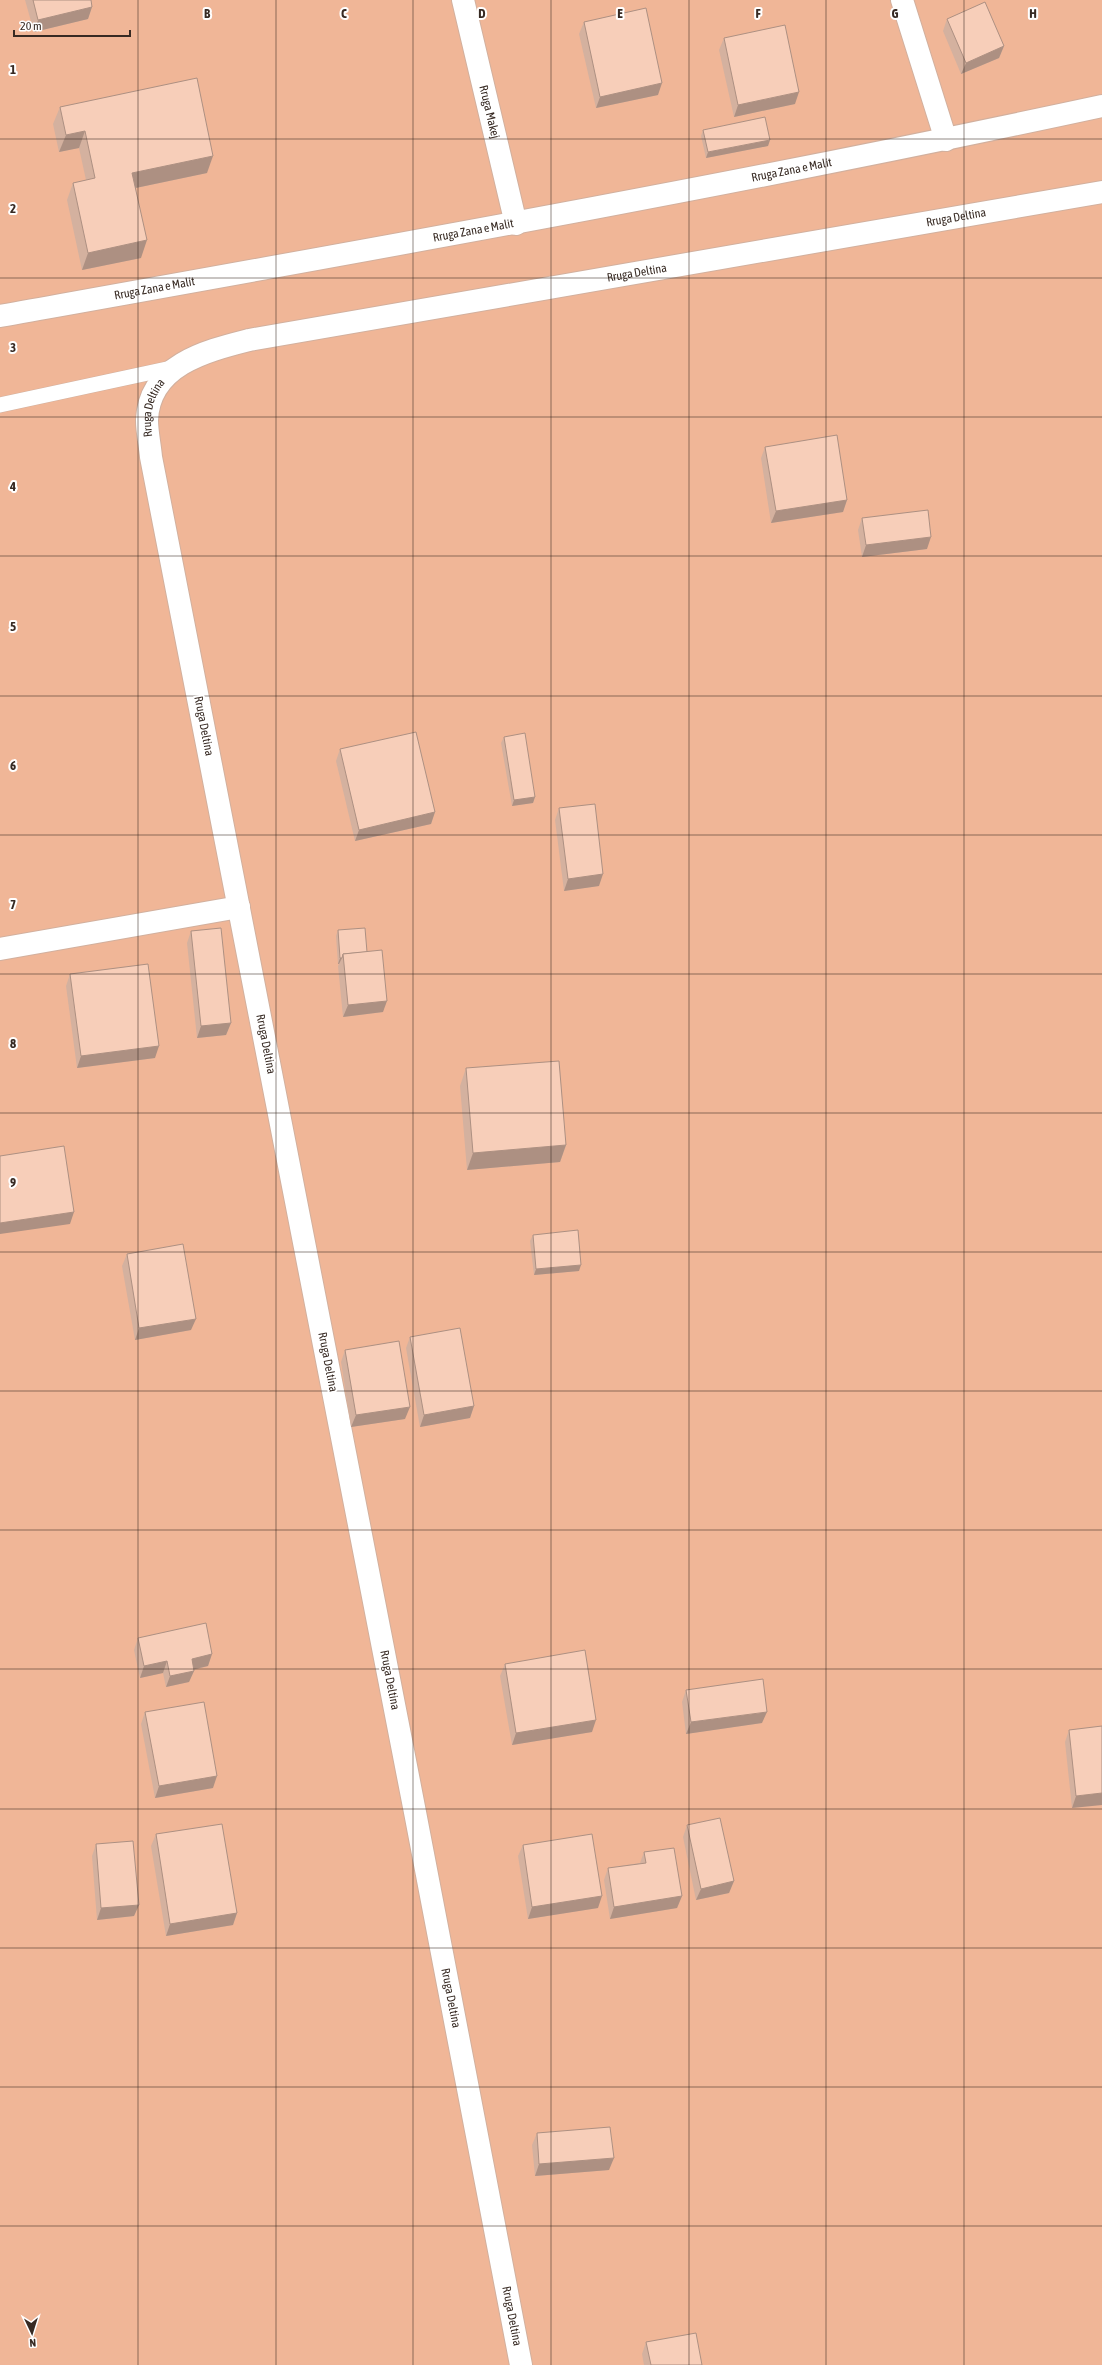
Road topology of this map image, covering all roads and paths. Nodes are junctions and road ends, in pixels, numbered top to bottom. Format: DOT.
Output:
graph roads {
  1 [pos="463,0"];
  2 [pos="902,0"];
  3 [pos="1102,106"];
  4 [pos="946,140"];
  5 [pos="1102,192"];
  6 [pos="516,224"];
  7 [pos="0,316"];
  8 [pos="177,366"];
  9 [pos="0,405"];
  10 [pos="239,907"];
  11 [pos="0,950"];
  12 [pos="521,2365"];
  1 -- 6 [label="street, Rruga Makej"];
  2 -- 4 [label="street"];
  3 -- 4 [label="street, Rruga Zana e Malit"];
  4 -- 6 [label="street, Rruga Zana e Malit"];
  5 -- 8 [label="street, Rruga Deltina"];
  6 -- 7 [label="street, Rruga Zana e Malit"];
  8 -- 9 [label="lane, Rruga Deltina"];
  8 -- 10 [label="street, Rruga Deltina"];
  10 -- 11 [label="street"];
  10 -- 12 [label="street, Rruga Deltina"];
}
